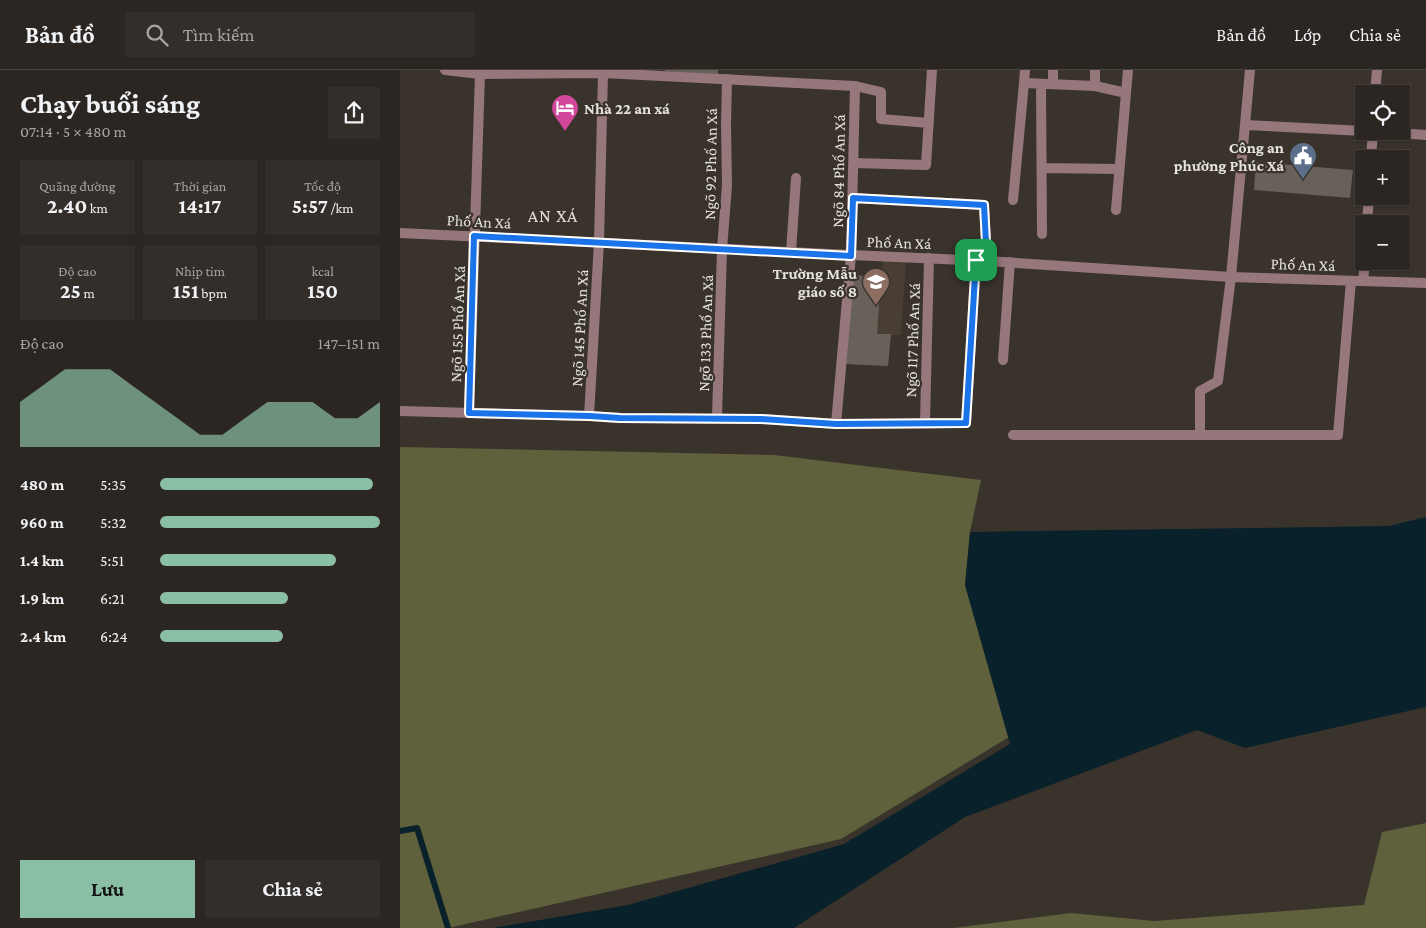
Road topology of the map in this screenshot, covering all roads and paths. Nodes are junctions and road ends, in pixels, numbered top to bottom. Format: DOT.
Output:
graph roads {
  1 [pos="445,70"];
  2 [pos="932,70"];
  3 [pos="1025,70"];
  4 [pos="1053,70"];
  5 [pos="1095,70"];
  6 [pos="1128,70"];
  7 [pos="1250,70"];
  8 [pos="1377,70"];
  9 [pos="603,73"];
  10 [pos="480,74"];
  11 [pos="728,80"];
  12 [pos="1024,83"];
  13 [pos="1041,84"];
  14 [pos="1053,84"];
  15 [pos="1376,85"];
  16 [pos="856,86"];
  17 [pos="1095,86"];
  18 [pos="1126,93"];
  19 [pos="929,123"];
  20 [pos="1245,125"];
  21 [pos="1355,131"];
  22 [pos="1410,133"];
  23 [pos="1426,134"];
  24 [pos="854,163"];
  25 [pos="1042,168"];
  26 [pos="1119,169"];
  27 [pos="796,178"];
  28 [pos="853,198"];
  29 [pos="1013,200"];
  30 [pos="1116,210"];
  31 [pos="400,233"];
  32 [pos="1042,234"];
  33 [pos="474,236"];
  34 [pos="599,242"];
  35 [pos="722,249"];
  36 [pos="792,252"];
  37 [pos="851,256"];
  38 [pos="930,258"];
  39 [pos="981,260"];
  40 [pos="1010,262"];
  41 [pos="1365,270"];
  42 [pos="1231,277"];
  43 [pos="1351,281"];
  44 [pos="1364,281"];
  45 [pos="1426,283"];
  46 [pos="1003,360"];
  47 [pos="400,411"];
  48 [pos="469,413"];
  49 [pos="590,416"];
  50 [pos="717,418"];
  51 [pos="925,422"];
  52 [pos="836,424"];
  53 [pos="1013,435"];
  54 [pos="1200,435"];
  1 -- 10 [label="street"];
  2 -- 19 [label="street"];
  3 -- 12 [label="street"];
  4 -- 14 [label="street"];
  5 -- 17 [label="street"];
  6 -- 18 [label="street"];
  7 -- 20 [label="street"];
  8 -- 15 [label="street"];
  9 -- 10 [label="street"];
  9 -- 11 [label="street"];
  9 -- 34 [label="street, Ngõ 145 Phố An Xá"];
  10 -- 33 [label="street, Ngõ 155 Phố An Xá"];
  11 -- 16 [label="street"];
  11 -- 35 [label="street, Ngõ 92 Phố An Xá"];
  12 -- 13 [label="street"];
  12 -- 29 [label="street"];
  13 -- 14 [label="street"];
  13 -- 25 [label="street"];
  14 -- 17 [label="street"];
  16 -- 19 [label="street"];
  16 -- 24 [label="street, Ngõ 84 Phố An Xá"];
  17 -- 18 [label="street"];
  18 -- 26 [label="street"];
  19 -- 24 [label="street"];
  20 -- 21 [label="street"];
  20 -- 42 [label="street"];
  22 -- 23 [label="street"];
  24 -- 28 [label="street, Ngõ 84 Phố An Xá"];
  25 -- 26 [label="street"];
  25 -- 32 [label="street"];
  26 -- 30 [label="street"];
  27 -- 36 [label="street"];
  28 -- 37 [label="street, Ngõ 84 Phố An Xá"];
  28 -- 39 [label="street"];
  31 -- 33 [label="street, Phố An Xá"];
  33 -- 34 [label="street, Phố An Xá"];
  33 -- 48 [label="street, Ngõ 155 Phố An Xá"];
  34 -- 35 [label="street, Phố An Xá"];
  34 -- 49 [label="street, Ngõ 145 Phố An Xá"];
  35 -- 36 [label="street, Phố An Xá"];
  35 -- 50 [label="street, Ngõ 133 Phố An Xá"];
  36 -- 37 [label="street, Phố An Xá"];
  37 -- 38 [label="street, Phố An Xá"];
  37 -- 52 [label="street, Ngõ 84 Phố An Xá"];
  38 -- 39 [label="street, Phố An Xá"];
  38 -- 51 [label="street, Ngõ 117 Phố An Xá"];
  39 -- 40 [label="street, Phố An Xá"];
  39 -- 51 [label="street"];
  40 -- 42 [label="street, Phố An Xá"];
  40 -- 46 [label="street"];
  41 -- 44 [label="street"];
  42 -- 43 [label="street, Phố An Xá"];
  42 -- 54 [label="street"];
  43 -- 44 [label="street, Phố An Xá"];
  43 -- 54 [label="street"];
  44 -- 45 [label="street, Phố An Xá"];
  47 -- 48 [label="street"];
  48 -- 49 [label="street"];
  49 -- 50 [label="street"];
  50 -- 52 [label="street"];
  51 -- 52 [label="street"];
  53 -- 54 [label="street"];
}
